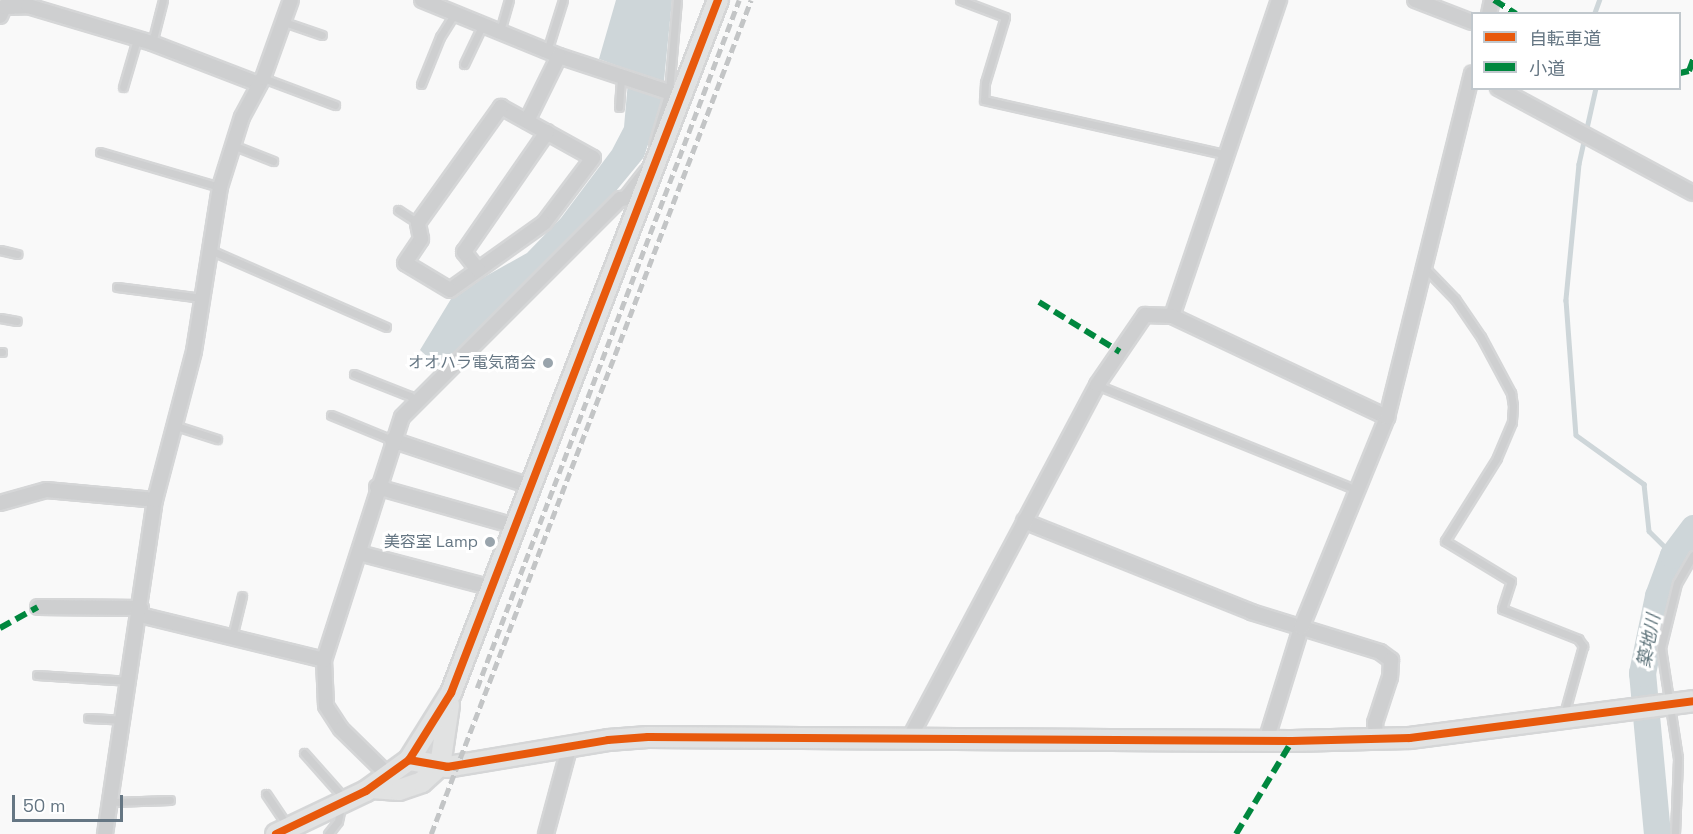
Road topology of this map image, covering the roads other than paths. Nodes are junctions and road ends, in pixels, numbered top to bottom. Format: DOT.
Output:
graph roads {
  1 [pos="163,0"];
  2 [pos="291,0"];
  3 [pos="422,0"];
  4 [pos="509,0"];
  5 [pos="562,0"];
  6 [pos="677,0"];
  7 [pos="718,0"];
  8 [pos="960,0"];
  9 [pos="1279,0"];
  10 [pos="1415,0"];
  11 [pos="3,8"];
  12 [pos="455,13"];
  13 [pos="1471,21"];
  14 [pos="284,22"];
  15 [pos="483,24"];
  16 [pos="500,31"];
  17 [pos="322,35"];
  18 [pos="137,39"];
  19 [pos="153,44"];
  20 [pos="553,54"];
  21 [pos="464,64"];
  22 [pos="621,76"];
  23 [pos="1471,78"];
  24 [pos="261,81"];
  25 [pos="421,84"];
  26 [pos="123,87"];
  27 [pos="1501,90"];
  28 [pos="675,94"];
  29 [pos="335,105"];
  30 [pos="619,107"];
  31 [pos="527,121"];
  32 [pos="547,132"];
  33 [pos="235,146"];
  34 [pos="100,152"];
  35 [pos="1228,155"];
  36 [pos="273,161"];
  37 [pos="220,188"];
  38 [pos="1692,189"];
  39 [pos="644,196"];
  40 [pos="620,200"];
  41 [pos="398,210"];
  42 [pos="418,223"];
  43 [pos="0,250"];
  44 [pos="210,250"];
  45 [pos="18,254"];
  46 [pos="478,270"];
  47 [pos="1426,270"];
  48 [pos="117,287"];
  49 [pos="202,298"];
  50 [pos="1172,316"];
  51 [pos="0,318"];
  52 [pos="16,321"];
  53 [pos="386,327"];
  54 [pos="354,374"];
  55 [pos="1097,385"];
  56 [pos="417,403"];
  57 [pos="331,415"];
  58 [pos="1387,417"];
  59 [pos="176,426"];
  60 [pos="217,439"];
  61 [pos="392,440"];
  62 [pos="530,486"];
  63 [pos="377,487"];
  64 [pos="1359,490"];
  65 [pos="155,500"];
  66 [pos="0,503"];
  67 [pos="1024,521"];
  68 [pos="515,526"];
  69 [pos="359,553"];
  70 [pos="1693,555"];
  71 [pos="492,588"];
  72 [pos="242,596"];
  73 [pos="38,607"];
  74 [pos="141,612"];
  75 [pos="1301,628"];
  76 [pos="232,637"];
  77 [pos="324,660"];
  78 [pos="37,675"];
  79 [pos="130,681"];
  80 [pos="450,693"];
  81 [pos="1693,701"];
  82 [pos="1664,705"];
  83 [pos="1564,717"];
  84 [pos="88,718"];
  85 [pos="123,720"];
  86 [pos="909,739"];
  87 [pos="1376,739"];
  88 [pos="1266,741"];
  89 [pos="570,745"];
  90 [pos="304,753"];
  91 [pos="408,760"];
  92 [pos="440,766"];
  93 [pos="388,776"];
  94 [pos="371,788"];
  95 [pos="266,794"];
  96 [pos="170,800"];
  97 [pos="112,802"];
  98 [pos="344,803"];
  99 [pos="282,831"];
  100 [pos="105,834"];
  101 [pos="328,834"];
  102 [pos="546,834"];
  103 [pos="1675,834"];
  1 -- 19 [label="lane"];
  2 -- 14 [label="street"];
  3 -- 12 [label="street"];
  4 -- 16 [label="lane"];
  5 -- 20 [label="lane"];
  6 -- 28 [label="lane"];
  7 -- 28 [label="street"];
  8 -- 35 [label="lane"];
  9 -- 35 [label="street"];
  10 -- 13 [label="street"];
  11 -- 18 [label="street"];
  12 -- 15 [label="street"];
  12 -- 25 [label="lane"];
  14 -- 17 [label="lane"];
  14 -- 24 [label="street"];
  15 -- 16 [label="street"];
  15 -- 21 [label="lane"];
  16 -- 20 [label="street"];
  18 -- 19 [label="street"];
  18 -- 26 [label="lane"];
  19 -- 24 [label="street"];
  20 -- 22 [label="street"];
  20 -- 31 [label="street"];
  22 -- 28 [label="street"];
  22 -- 30 [label="lane"];
  23 -- 47 [label="street"];
  24 -- 29 [label="lane"];
  24 -- 33 [label="street"];
  27 -- 38 [label="street"];
  28 -- 39 [label="street"];
  28 -- 40 [label="lane"];
  31 -- 32 [label="street"];
  31 -- 42 [label="street"];
  32 -- 46 [label="street"];
  32 -- 46 [label="street"];
  33 -- 36 [label="lane"];
  33 -- 37 [label="street"];
  34 -- 37 [label="lane"];
  35 -- 50 [label="street"];
  37 -- 44 [label="street"];
  39 -- 40 [label="street"];
  39 -- 62 [label="street"];
  40 -- 56 [label="street"];
  41 -- 42 [label="lane"];
  42 -- 46 [label="street"];
  43 -- 45 [label="lane"];
  44 -- 49 [label="street"];
  44 -- 53 [label="lane"];
  47 -- 58 [label="street"];
  47 -- 83 [label="lane"];
  48 -- 49 [label="lane"];
  49 -- 59 [label="street"];
  50 -- 55 [label="street"];
  50 -- 58 [label="street"];
  51 -- 52 [label="lane"];
  54 -- 56 [label="lane"];
  55 -- 64 [label="lane"];
  55 -- 67 [label="street"];
  56 -- 61 [label="street"];
  57 -- 61 [label="lane"];
  58 -- 64 [label="street"];
  59 -- 60 [label="lane"];
  59 -- 65 [label="street"];
  61 -- 62 [label="street"];
  61 -- 63 [label="street"];
  62 -- 68 [label="street"];
  63 -- 68 [label="street"];
  63 -- 69 [label="street"];
  64 -- 75 [label="street"];
  65 -- 66 [label="street"];
  65 -- 74 [label="street"];
  67 -- 75 [label="street"];
  67 -- 86 [label="street"];
  68 -- 71 [label="street"];
  69 -- 71 [label="street"];
  69 -- 77 [label="street"];
  70 -- 82 [label="lane"];
  71 -- 80 [label="street"];
  72 -- 76 [label="lane"];
  73 -- 74 [label="street"];
  74 -- 76 [label="street"];
  74 -- 79 [label="street"];
  75 -- 87 [label="street"];
  75 -- 88 [label="street"];
  76 -- 77 [label="street"];
  77 -- 93 [label="street"];
  78 -- 79 [label="lane"];
  79 -- 85 [label="street"];
  80 -- 91 [label="street"];
  80 -- 92 [label="street"];
  81 -- 82 [label="street"];
  82 -- 83 [label="street"];
  82 -- 103 [label="lane"];
  83 -- 87 [label="street"];
  84 -- 85 [label="lane"];
  85 -- 97 [label="street"];
  86 -- 88 [label="street"];
  86 -- 89 [label="street"];
  87 -- 88 [label="street"];
  89 -- 92 [label="street"];
  89 -- 102 [label="street"];
  90 -- 98 [label="lane"];
  91 -- 92 [label="street"];
  91 -- 93 [label="street"];
  92 -- 94 [label="street"];
  93 -- 94 [label="street"];
  94 -- 98 [label="street"];
  95 -- 99 [label="lane"];
  96 -- 97 [label="lane"];
  97 -- 100 [label="street"];
  98 -- 99 [label="street"];
  98 -- 101 [label="lane"];
}
